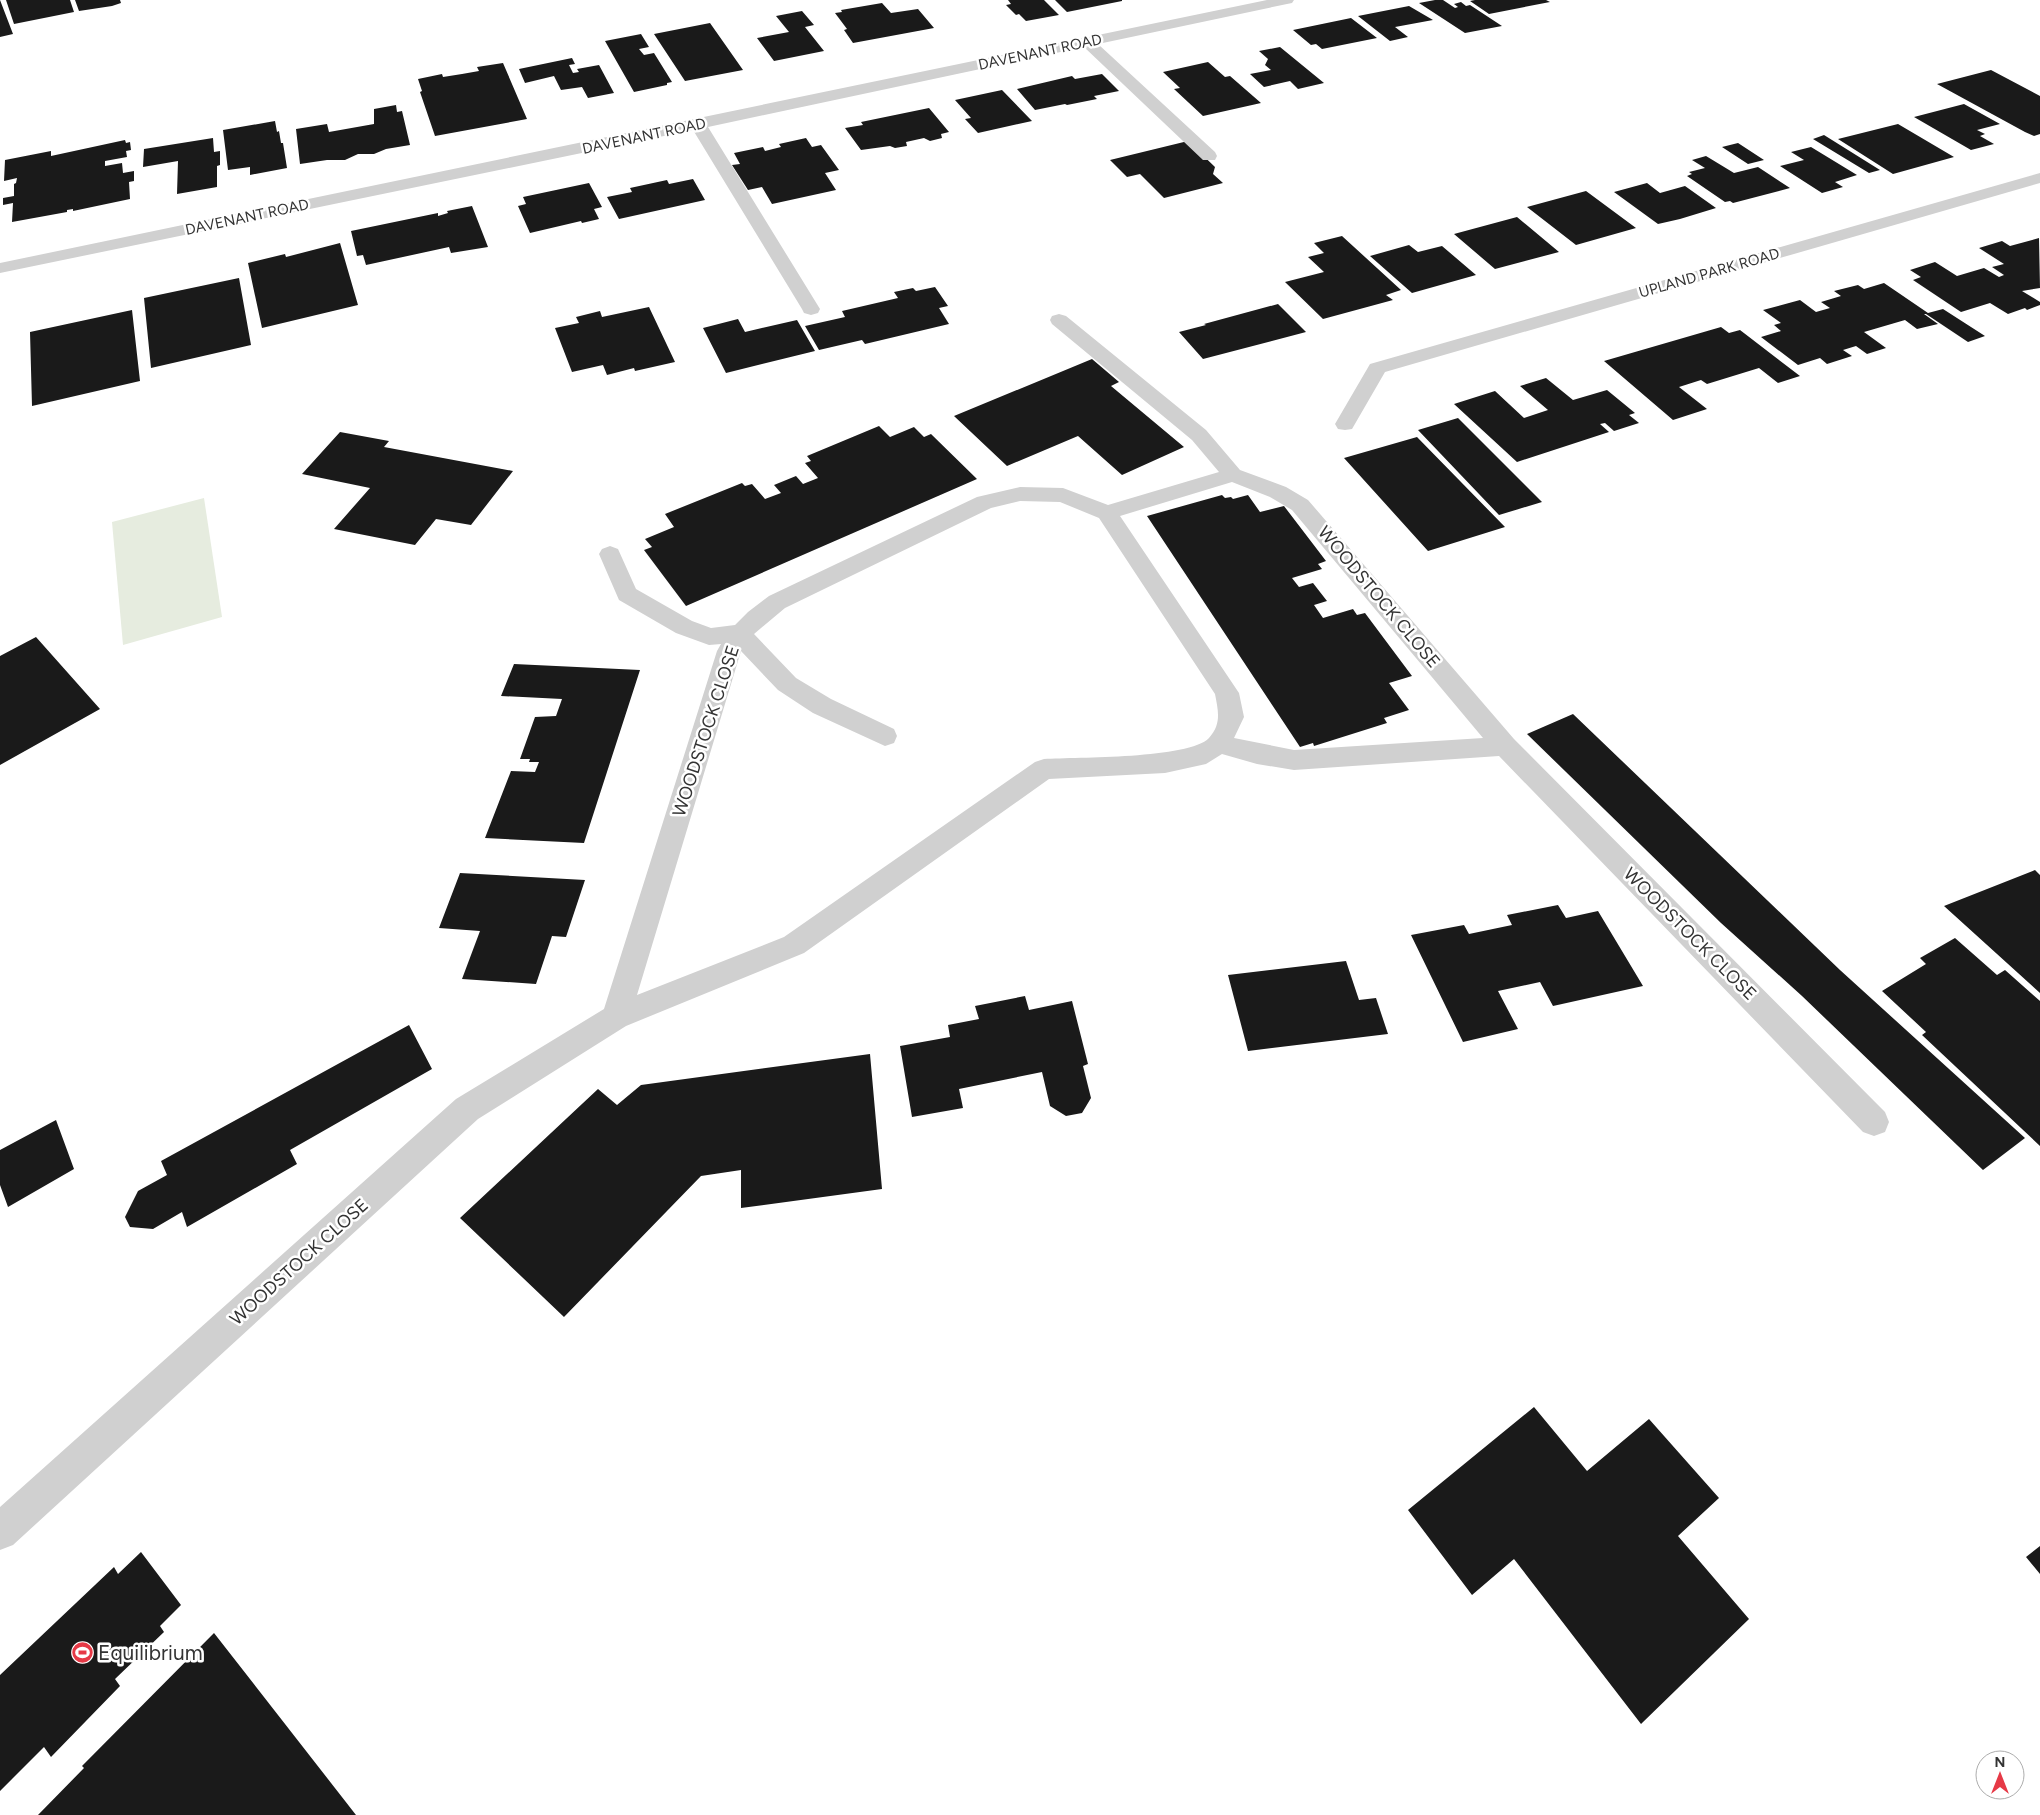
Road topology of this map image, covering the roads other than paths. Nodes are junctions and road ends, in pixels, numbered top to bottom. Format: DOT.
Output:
graph roads {
  1 [pos="1287,0"];
  2 [pos="1086,42"];
  3 [pos="698,124"];
  4 [pos="1209,156"];
  5 [pos="2040,178"];
  6 [pos="0,268"];
  7 [pos="811,309"];
  8 [pos="1059,320"];
  9 [pos="1345,424"];
  10 [pos="1233,475"];
  11 [pos="1107,513"];
  12 [pos="610,554"];
  13 [pos="740,633"];
  14 [pos="885,736"];
  15 [pos="1219,744"];
  16 [pos="1505,746"];
  17 [pos="616,1017"];
  18 [pos="1874,1122"];
  19 [pos="0,1532"];
  1 -- 2 [label="street, DAVENANT ROAD"];
  2 -- 3 [label="street, DAVENANT ROAD"];
  2 -- 4 [label="street"];
  3 -- 6 [label="street, DAVENANT ROAD"];
  3 -- 7 [label="street"];
  5 -- 9 [label="street, UPLAND PARK ROAD"];
  8 -- 10 [label="street, WOODSTOCK CLOSE"];
  10 -- 11 [label="street"];
  10 -- 16 [label="street, WOODSTOCK CLOSE"];
  11 -- 13 [label="street, WOODSTOCK CLOSE"];
  11 -- 15 [label="street"];
  12 -- 13 [label="street"];
  13 -- 14 [label="street"];
  13 -- 17 [label="street, WOODSTOCK CLOSE"];
  15 -- 16 [label="street"];
  15 -- 17 [label="street, WOODSTOCK CLOSE"];
  16 -- 18 [label="street, WOODSTOCK CLOSE"];
  17 -- 19 [label="street, WOODSTOCK CLOSE"];
}
